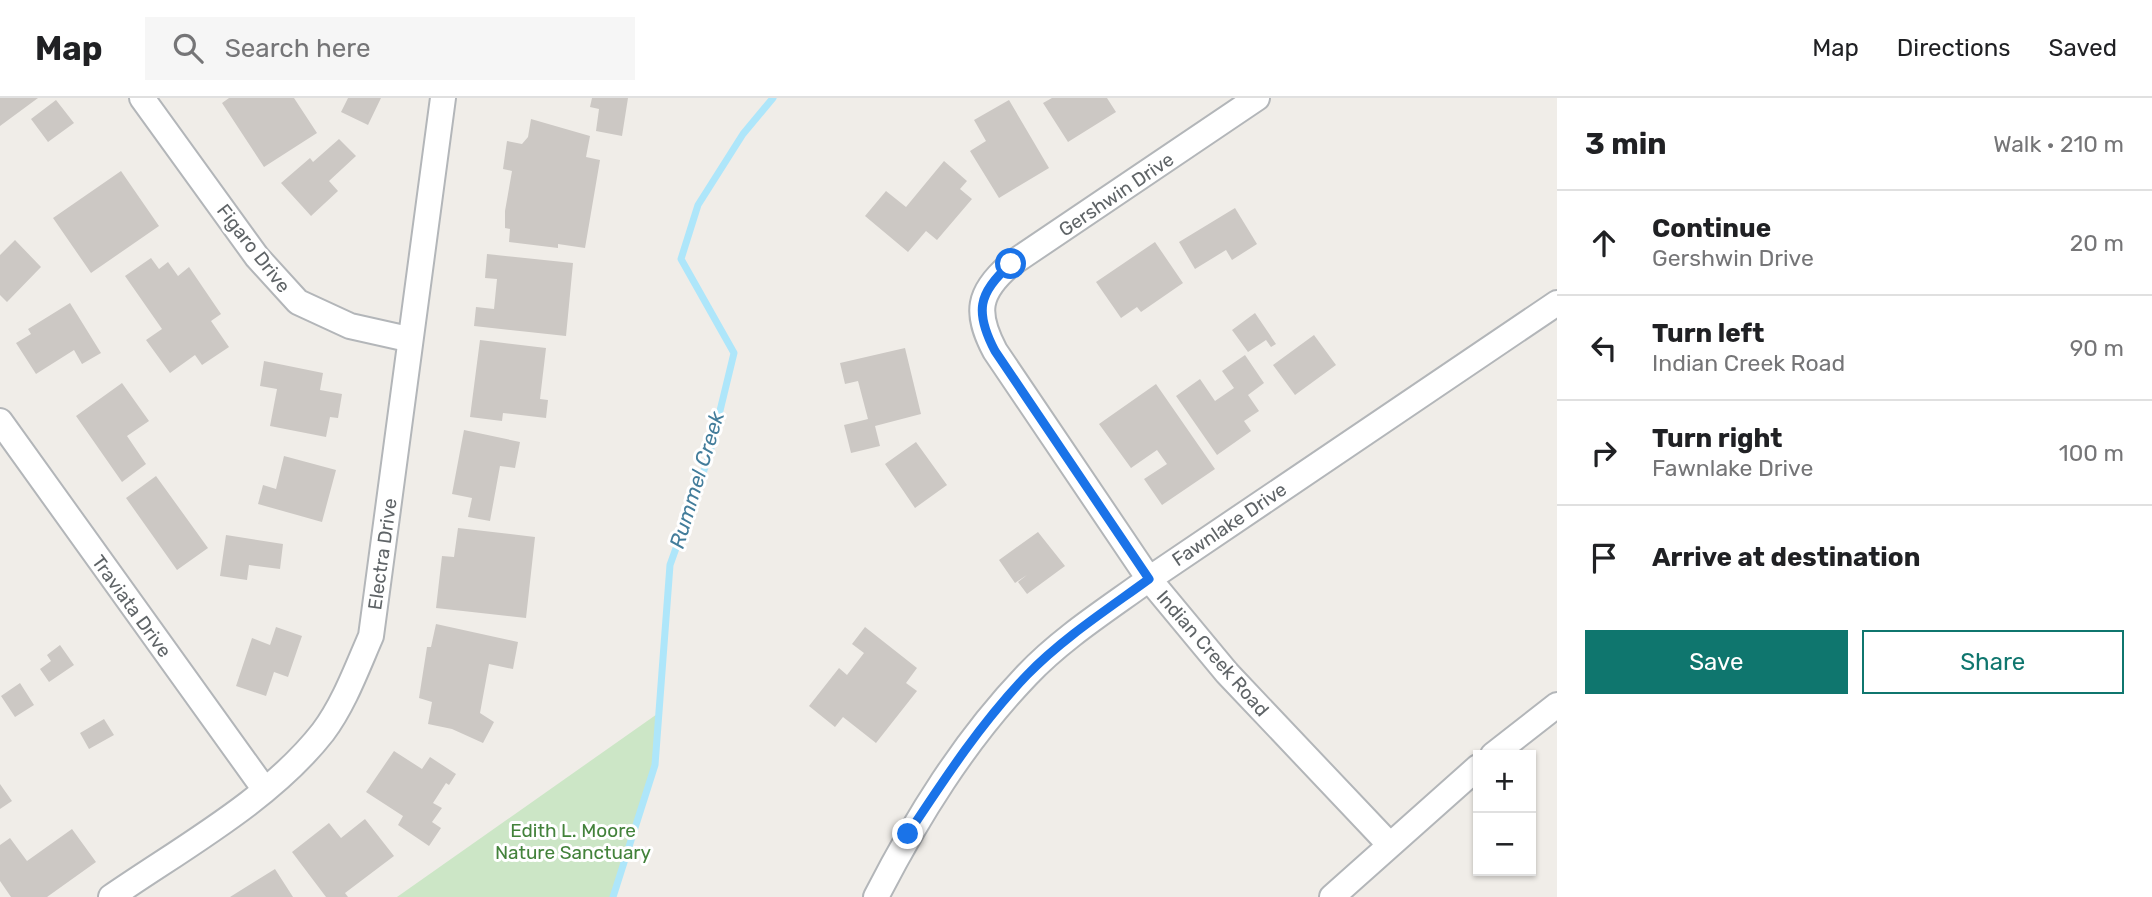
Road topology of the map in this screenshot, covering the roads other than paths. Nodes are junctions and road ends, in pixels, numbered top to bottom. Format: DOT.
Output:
graph roads {
  1 [pos="142,98"];
  2 [pos="443,98"];
  3 [pos="1257,98"];
  4 [pos="984,298"];
  5 [pos="1557,303"];
  6 [pos="408,339"];
  7 [pos="0,421"];
  8 [pos="1149,579"];
  9 [pos="1557,705"];
  10 [pos="1499,750"];
  11 [pos="1473,771"];
  12 [pos="265,790"];
  13 [pos="1389,844"];
  14 [pos="111,897"];
  15 [pos="856,897"];
  16 [pos="870,897"];
  17 [pos="876,897"];
  18 [pos="1332,897"];
  1 -- 6 [label="street, Figaro Drive"];
  2 -- 6 [label="street, Electra Drive"];
  3 -- 4 [label="street, Gershwin Drive"];
  4 -- 8 [label="street, Indian Creek Road"];
  5 -- 8 [label="street, Fawnlake Drive"];
  6 -- 12 [label="street, Electra Drive"];
  7 -- 12 [label="street, Traviata Drive"];
  8 -- 13 [label="street, Indian Creek Road"];
  8 -- 17 [label="street, Fawnlake Drive"];
  9 -- 10 [label="street"];
  11 -- 13 [label="street"];
  12 -- 14 [label="street, Electra Drive"];
  13 -- 18 [label="street"];
  15 -- 16 [label="street"];
}
